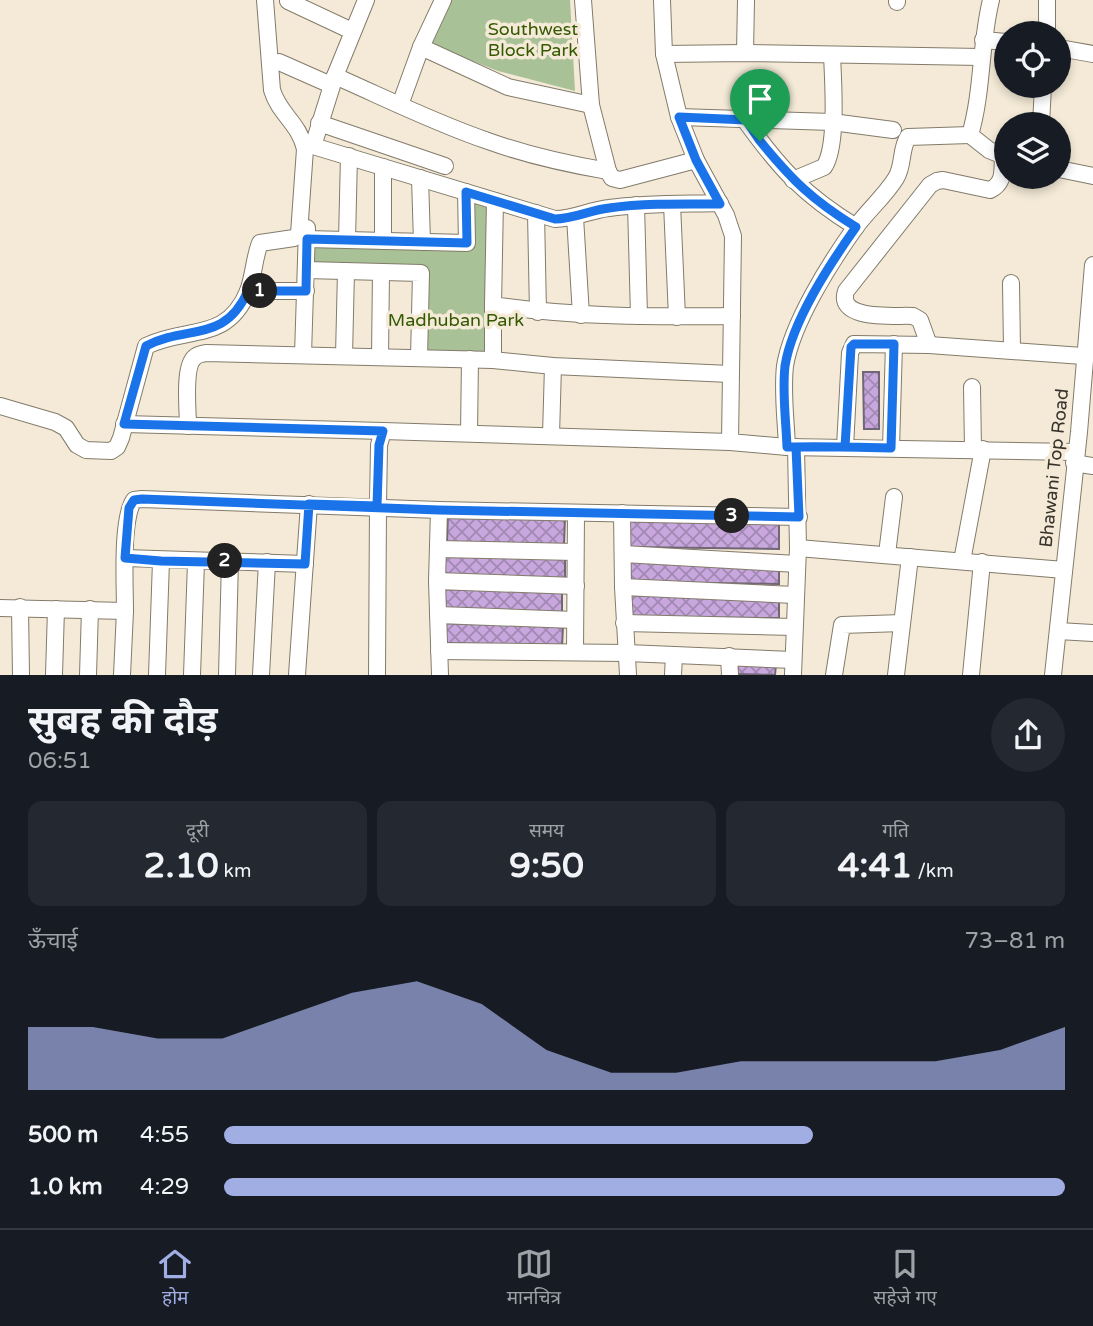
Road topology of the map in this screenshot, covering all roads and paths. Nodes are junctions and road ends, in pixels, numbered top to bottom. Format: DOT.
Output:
graph roads {
  1 [pos="265,0"];
  2 [pos="366,0"];
  3 [pos="443,0"];
  4 [pos="583,0"];
  5 [pos="662,0"];
  6 [pos="746,0"];
  7 [pos="991,0"];
  8 [pos="1047,0"];
  9 [pos="288,1"];
  10 [pos="1046,21"];
  11 [pos="352,31"];
  12 [pos="982,40"];
  13 [pos="994,41"];
  14 [pos="421,47"];
  15 [pos="1071,50"];
  16 [pos="745,53"];
  17 [pos="664,54"];
  18 [pos="1093,54"];
  19 [pos="832,55"];
  20 [pos="981,57"];
  21 [pos="279,62"];
  22 [pos="333,80"];
  23 [pos="400,105"];
  24 [pos="590,105"];
  25 [pos="679,117"];
  26 [pos="746,120"];
  27 [pos="832,122"];
  28 [pos="319,123"];
  29 [pos="892,130"];
  30 [pos="970,135"];
  31 [pos="313,146"];
  32 [pos="994,152"];
  33 [pos="349,156"];
  34 [pos="696,160"];
  35 [pos="445,166"];
  36 [pos="383,167"];
  37 [pos="608,171"];
  38 [pos="1071,171"];
  39 [pos="1093,176"];
  40 [pos="420,178"];
  41 [pos="793,180"];
  42 [pos="994,188"];
  43 [pos="466,192"];
  44 [pos="495,201"];
  45 [pos="672,204"];
  46 [pos="720,204"];
  47 [pos="636,205"];
  48 [pos="536,213"];
  49 [pos="575,217"];
  50 [pos="856,227"];
  51 [pos="307,239"];
  52 [pos="347,240"];
  53 [pos="383,241"];
  54 [pos="422,242"];
  55 [pos="1093,265"];
  56 [pos="306,270"];
  57 [pos="346,271"];
  58 [pos="381,272"];
  59 [pos="1011,283"];
  60 [pos="1092,285"];
  61 [pos="248,291"];
  62 [pos="306,291"];
  63 [pos="493,305"];
  64 [pos="538,312"];
  65 [pos="581,315"];
  66 [pos="639,316"];
  67 [pos="732,316"];
  68 [pos="677,317"];
  69 [pos="894,344"];
  70 [pos="929,345"];
  71 [pos="1012,349"];
  72 [pos="303,355"];
  73 [pos="344,356"];
  74 [pos="1083,356"];
  75 [pos="380,357"];
  76 [pos="419,358"];
  77 [pos="470,359"];
  78 [pos="493,360"];
  79 [pos="553,366"];
  80 [pos="730,374"];
  81 [pos="972,387"];
  82 [pos="0,405"];
  83 [pos="124,424"];
  84 [pos="188,426"];
  85 [pos="383,431"];
  86 [pos="1086,432"];
  87 [pos="470,433"];
  88 [pos="551,435"];
  89 [pos="730,442"];
  90 [pos="792,447"];
  91 [pos="845,447"];
  92 [pos="891,448"];
  93 [pos="978,449"];
  94 [pos="1074,458"];
  95 [pos="1093,466"];
  96 [pos="894,497"];
  97 [pos="309,504"];
  98 [pos="377,506"];
  99 [pos="439,510"];
  100 [pos="576,513"];
  101 [pos="622,513"];
  102 [pos="799,517"];
  103 [pos="438,549"];
  104 [pos="575,552"];
  105 [pos="623,554"];
  106 [pos="887,554"];
  107 [pos="798,556"];
  108 [pos="910,557"];
  109 [pos="125,558"];
  110 [pos="161,561"];
  111 [pos="230,561"];
  112 [pos="962,561"];
  113 [pos="196,562"];
  114 [pos="267,562"];
  115 [pos="982,562"];
  116 [pos="305,564"];
  117 [pos="1064,570"];
  118 [pos="437,582"];
  119 [pos="576,586"];
  120 [pos="623,587"];
  121 [pos="795,595"];
  122 [pos="20,607"];
  123 [pos="0,608"];
  124 [pos="56,609"];
  125 [pos="90,609"];
  126 [pos="125,611"];
  127 [pos="438,615"];
  128 [pos="575,620"];
  129 [pos="624,623"];
  130 [pos="902,623"];
  131 [pos="794,627"];
  132 [pos="1058,631"];
  133 [pos="1093,633"];
  134 [pos="439,651"];
  135 [pos="575,652"];
  136 [pos="627,653"];
  137 [pos="674,654"];
  138 [pos="729,656"];
  139 [pos="793,667"];
  140 [pos="21,675"];
  141 [pos="54,675"];
  142 [pos="88,675"];
  143 [pos="122,675"];
  144 [pos="157,675"];
  145 [pos="192,675"];
  146 [pos="227,675"];
  147 [pos="261,675"];
  148 [pos="297,675"];
  149 [pos="377,675"];
  150 [pos="440,675"];
  151 [pos="628,675"];
  152 [pos="673,675"];
  153 [pos="730,675"];
  154 [pos="834,675"];
  155 [pos="896,675"];
  156 [pos="971,675"];
  157 [pos="1053,675"];
  1 -- 61 [label="street"];
  2 -- 11 [label="street"];
  3 -- 14 [label="street"];
  4 -- 24 [label="street"];
  5 -- 17 [label="street"];
  6 -- 16 [label="street"];
  7 -- 12 [label="street"];
  8 -- 10 [label="street"];
  9 -- 11 [label="street"];
  11 -- 22 [label="street"];
  12 -- 13 [label="street"];
  12 -- 20 [label="street"];
  14 -- 23 [label="street"];
  14 -- 24 [label="street"];
  15 -- 18 [label="street"];
  16 -- 17 [label="street"];
  16 -- 19 [label="street"];
  17 -- 25 [label="street"];
  19 -- 20 [label="street"];
  19 -- 27 [label="street"];
  20 -- 30 [label="street"];
  21 -- 22 [label="street"];
  22 -- 23 [label="street"];
  22 -- 28 [label="street"];
  23 -- 37 [label="street"];
  24 -- 37 [label="street"];
  25 -- 26 [label="street"];
  25 -- 34 [label="street"];
  26 -- 27 [label="street"];
  26 -- 41 [label="street"];
  27 -- 29 [label="street"];
  27 -- 41 [label="street"];
  28 -- 31 [label="street"];
  28 -- 35 [label="street"];
  30 -- 32 [label="street"];
  30 -- 50 [label="street"];
  31 -- 33 [label="street"];
  31 -- 51 [label="street"];
  33 -- 36 [label="street"];
  33 -- 52 [label="street"];
  34 -- 37 [label="street"];
  34 -- 46 [label="street"];
  36 -- 40 [label="street"];
  36 -- 53 [label="street"];
  38 -- 39 [label="street"];
  40 -- 43 [label="street"];
  40 -- 54 [label="street"];
  41 -- 50 [label="street"];
  42 -- 70 [label="street"];
  43 -- 44 [label="street"];
  43 -- 54 [label="street"];
  44 -- 48 [label="street"];
  44 -- 63 [label="street"];
  45 -- 46 [label="street"];
  45 -- 47 [label="street"];
  45 -- 68 [label="street"];
  46 -- 67 [label="street"];
  47 -- 49 [label="street"];
  47 -- 66 [label="street"];
  48 -- 49 [label="street"];
  48 -- 64 [label="street"];
  49 -- 65 [label="street"];
  50 -- 90 [label="street"];
  51 -- 52 [label="street"];
  51 -- 56 [label="street"];
  52 -- 53 [label="street"];
  53 -- 54 [label="street"];
  55 -- 60 [label="street, Bhawani Top Road"];
  56 -- 57 [label="street"];
  56 -- 62 [label="street"];
  57 -- 58 [label="street"];
  57 -- 73 [label="street"];
  58 -- 75 [label="street"];
  58 -- 76 [label="street"];
  59 -- 71 [label="street"];
  60 -- 74 [label="street, Bhawani Top Road"];
  61 -- 62 [label="street"];
  61 -- 83 [label="street"];
  62 -- 72 [label="street"];
  63 -- 64 [label="street"];
  63 -- 78 [label="street"];
  64 -- 65 [label="street"];
  65 -- 66 [label="street"];
  66 -- 68 [label="street"];
  67 -- 68 [label="street"];
  67 -- 80 [label="street"];
  69 -- 70 [label="street"];
  69 -- 91 [label="street"];
  69 -- 92 [label="street"];
  70 -- 71 [label="street"];
  71 -- 74 [label="street"];
  72 -- 73 [label="street"];
  72 -- 84 [label="street"];
  73 -- 75 [label="street"];
  74 -- 86 [label="street, Bhawani Top Road"];
  75 -- 76 [label="street"];
  76 -- 77 [label="street"];
  77 -- 78 [label="street"];
  77 -- 87 [label="street"];
  78 -- 79 [label="street"];
  79 -- 80 [label="street"];
  79 -- 88 [label="street"];
  80 -- 89 [label="street"];
  81 -- 93 [label="street"];
  82 -- 83 [label="street"];
  83 -- 84 [label="street"];
  84 -- 85 [label="street"];
  85 -- 87 [label="street"];
  85 -- 98 [label="street"];
  86 -- 94 [label="street, Bhawani Top Road"];
  87 -- 88 [label="street"];
  88 -- 89 [label="street"];
  89 -- 90 [label="street"];
  90 -- 91 [label="street"];
  90 -- 102 [label="street"];
  91 -- 92 [label="street"];
  92 -- 93 [label="street"];
  93 -- 94 [label="street"];
  93 -- 112 [label="street"];
  94 -- 95 [label="street"];
  94 -- 117 [label="street, Bhawani Top Road"];
  96 -- 106 [label="street"];
  97 -- 98 [label="street"];
  97 -- 109 [label="street"];
  97 -- 116 [label="street"];
  98 -- 99 [label="street"];
  98 -- 149 [label="street"];
  99 -- 100 [label="street"];
  99 -- 103 [label="street"];
  100 -- 101 [label="street"];
  100 -- 104 [label="street"];
  101 -- 102 [label="street"];
  101 -- 105 [label="street"];
  102 -- 107 [label="street"];
  103 -- 104 [label="street"];
  103 -- 118 [label="street"];
  104 -- 119 [label="street"];
  105 -- 107 [label="street"];
  105 -- 120 [label="street"];
  106 -- 107 [label="street"];
  106 -- 108 [label="street"];
  107 -- 121 [label="street"];
  108 -- 112 [label="street"];
  108 -- 130 [label="street"];
  109 -- 110 [label="street"];
  109 -- 126 [label="street"];
  110 -- 113 [label="street"];
  110 -- 144 [label="street"];
  111 -- 113 [label="street"];
  111 -- 114 [label="street"];
  111 -- 146 [label="street"];
  112 -- 115 [label="street"];
  113 -- 145 [label="street"];
  114 -- 116 [label="street"];
  114 -- 147 [label="street"];
  115 -- 117 [label="street"];
  115 -- 156 [label="street"];
  116 -- 148 [label="street"];
  117 -- 132 [label="street, Bhawani Top Road"];
  118 -- 119 [label="street"];
  118 -- 127 [label="street"];
  119 -- 128 [label="street"];
  120 -- 121 [label="street"];
  120 -- 129 [label="street"];
  121 -- 131 [label="street"];
  122 -- 123 [label="street"];
  122 -- 124 [label="street"];
  122 -- 140 [label="street"];
  124 -- 125 [label="street"];
  124 -- 141 [label="street"];
  125 -- 126 [label="street"];
  125 -- 142 [label="street"];
  126 -- 143 [label="street"];
  127 -- 128 [label="street"];
  127 -- 134 [label="street"];
  128 -- 135 [label="street"];
  129 -- 131 [label="street"];
  129 -- 136 [label="street"];
  130 -- 154 [label="street"];
  130 -- 155 [label="street"];
  131 -- 139 [label="street"];
  132 -- 133 [label="street"];
  132 -- 157 [label="street, Bhawani Top Road"];
  134 -- 135 [label="street"];
  134 -- 150 [label="street"];
  135 -- 136 [label="street"];
  136 -- 137 [label="street"];
  136 -- 151 [label="street"];
  137 -- 138 [label="street"];
  137 -- 152 [label="street"];
  138 -- 139 [label="street"];
  138 -- 153 [label="street"];
}
